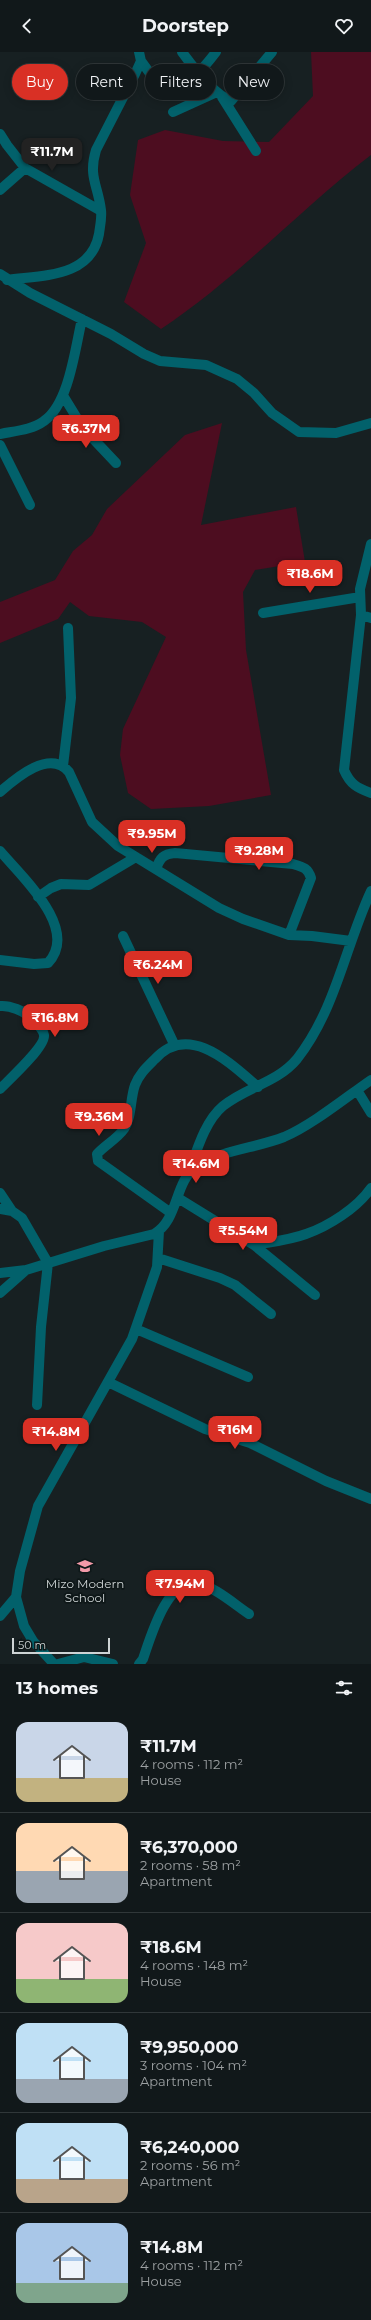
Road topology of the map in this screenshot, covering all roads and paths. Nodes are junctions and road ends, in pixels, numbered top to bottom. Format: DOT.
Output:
graph roads {
  1 [pos="182,52"];
  2 [pos="216,52"];
  3 [pos="272,52"];
  4 [pos="140,56"];
  5 [pos="192,64"];
  6 [pos="207,64"];
  7 [pos="216,91"];
  8 [pos="220,95"];
  9 [pos="173,112"];
  10 [pos="0,134"];
  11 [pos="256,151"];
  12 [pos="26,168"];
  13 [pos="0,190"];
  14 [pos="101,211"];
  15 [pos="3,277"];
  16 [pos="82,319"];
  17 [pos="66,400"];
  18 [pos="371,423"];
  19 [pos="0,434"];
  20 [pos="0,445"];
  21 [pos="116,463"];
  22 [pos="30,505"];
  23 [pos="371,544"];
  24 [pos="360,597"];
  25 [pos="263,613"];
  26 [pos="360,615"];
  27 [pos="371,618"];
  28 [pos="68,628"];
  29 [pos="64,766"];
  30 [pos="0,792"];
  31 [pos="371,793"];
  32 [pos="0,851"];
  33 [pos="136,857"];
  34 [pos="156,869"];
  35 [pos="371,891"];
  36 [pos="38,897"];
  37 [pos="289,935"];
  38 [pos="123,936"];
  39 [pos="351,941"];
  40 [pos="0,960"];
  41 [pos="0,1006"];
  42 [pos="174,1044"];
  43 [pos="371,1080"];
  44 [pos="258,1087"];
  45 [pos="0,1089"];
  46 [pos="357,1090"];
  47 [pos="371,1114"];
  48 [pos="188,1174"];
  49 [pos="371,1188"];
  50 [pos="0,1192"];
  51 [pos="178,1198"];
  52 [pos="0,1209"];
  53 [pos="12,1211"];
  54 [pos="171,1213"];
  55 [pos="159,1231"];
  56 [pos="254,1245"];
  57 [pos="158,1258"];
  58 [pos="48,1263"];
  59 [pos="26,1270"];
  60 [pos="0,1273"];
  61 [pos="0,1293"];
  62 [pos="315,1295"];
  63 [pos="271,1314"];
  64 [pos="136,1329"];
  65 [pos="248,1377"];
  66 [pos="108,1382"];
  67 [pos="37,1406"];
  68 [pos="371,1499"];
  69 [pos="16,1596"];
  70 [pos="249,1614"];
  71 [pos="0,1616"];
  72 [pos="54,1664"];
  73 [pos="58,1664"];
  74 [pos="113,1664"];
  75 [pos="139,1664"];
  1 -- 5 [label="street"];
  2 -- 6 [label="street"];
  3 -- 8 [label="street"];
  4 -- 14 [label="street"];
  7 -- 8 [label="street"];
  8 -- 9 [label="street"];
  8 -- 11 [label="street"];
  10 -- 12 [label="street"];
  12 -- 13 [label="street"];
  12 -- 14 [label="street"];
  14 -- 15 [label="street"];
  15 -- 16 [label="street"];
  16 -- 17 [label="street"];
  16 -- 18 [label="street"];
  17 -- 19 [label="street"];
  17 -- 21 [label="street"];
  20 -- 22 [label="street"];
  23 -- 24 [label="street"];
  24 -- 25 [label="street"];
  24 -- 26 [label="street"];
  26 -- 27 [label="street"];
  26 -- 31 [label="street"];
  28 -- 29 [label="street"];
  29 -- 30 [label="street"];
  29 -- 33 [label="street"];
  32 -- 36 [label="street"];
  33 -- 34 [label="street"];
  33 -- 36 [label="street"];
  34 -- 37 [label="street"];
  34 -- 37 [label="street"];
  35 -- 39 [label="street"];
  36 -- 40 [label="street"];
  37 -- 39 [label="street"];
  38 -- 42 [label="street"];
  39 -- 44 [label="street"];
  41 -- 45 [label="street"];
  42 -- 44 [label="street"];
  42 -- 54 [label="street"];
  43 -- 46 [label="street"];
  44 -- 48 [label="street"];
  46 -- 47 [label="street"];
  46 -- 48 [label="street"];
  48 -- 51 [label="street"];
  49 -- 56 [label="street"];
  50 -- 53 [label="street"];
  51 -- 54 [label="street"];
  51 -- 56 [label="street"];
  52 -- 53 [label="street"];
  53 -- 58 [label="street"];
  54 -- 55 [label="street"];
  55 -- 57 [label="street"];
  55 -- 58 [label="street"];
  56 -- 62 [label="street"];
  57 -- 63 [label="street"];
  57 -- 64 [label="street"];
  58 -- 59 [label="street"];
  58 -- 67 [label="street"];
  59 -- 60 [label="street"];
  59 -- 61 [label="street"];
  64 -- 65 [label="street"];
  64 -- 66 [label="street"];
  66 -- 68 [label="street"];
  66 -- 69 [label="street"];
  69 -- 71 [label="street"];
  69 -- 72 [label="street"];
  70 -- 75 [label="street"];
  73 -- 74 [label="street"];
}
